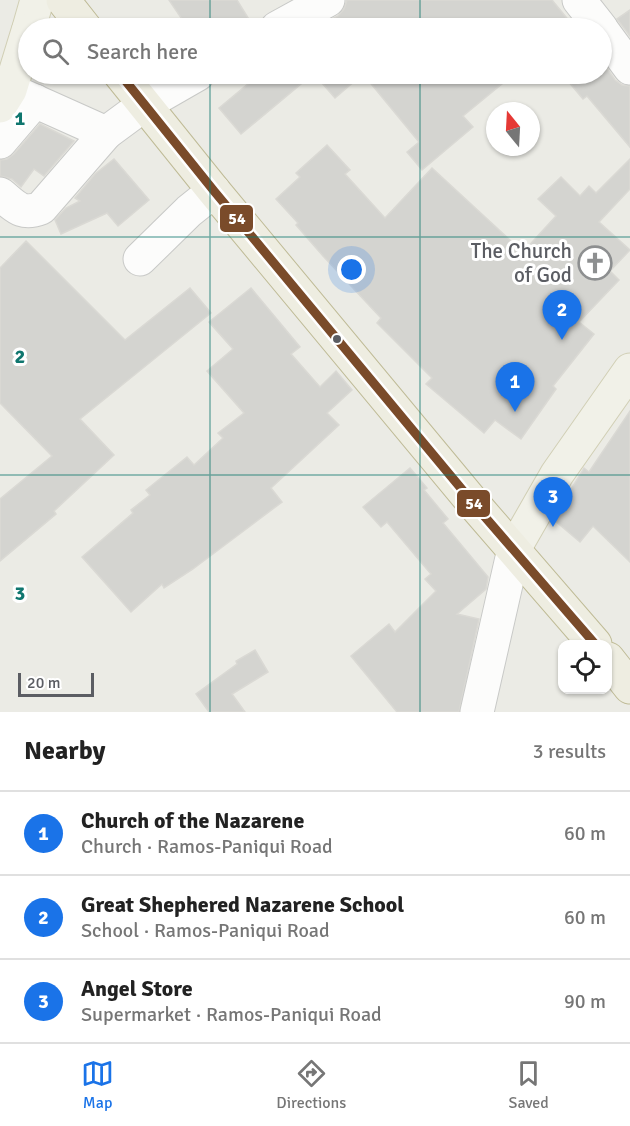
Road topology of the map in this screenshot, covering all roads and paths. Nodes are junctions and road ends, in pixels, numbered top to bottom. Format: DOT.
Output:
graph roads {
  1 [pos="36,0"];
  2 [pos="63,0"];
  3 [pos="328,0"];
  4 [pos="579,0"];
  5 [pos="32,18"];
  6 [pos="78,18"];
  7 [pos="295,18"];
  8 [pos="593,18"];
  9 [pos="612,44"];
  10 [pos="630,68"];
  11 [pos="18,84"];
  12 [pos="128,84"];
  13 [pos="181,84"];
  14 [pos="15,99"];
  15 [pos="144,105"];
  16 [pos="106,133"];
  17 [pos="0,142"];
  18 [pos="214,190"];
  19 [pos="0,194"];
  20 [pos="140,259"];
  21 [pos="630,370"];
  22 [pos="514,549"];
  23 [pos="592,640"];
  24 [pos="612,664"];
  25 [pos="630,687"];
  26 [pos="477,712"];
  1 -- 5 [label="main road"];
  2 -- 6 [label="highway"];
  3 -- 7 [label="street"];
  4 -- 8 [label="street"];
  9 -- 10 [label="street"];
  11 -- 14 [label="main road"];
  12 -- 15 [label="highway"];
  13 -- 15 [label="street"];
  14 -- 16 [label="street"];
  14 -- 17 [label="street"];
  15 -- 16 [label="street"];
  15 -- 18 [label="highway"];
  16 -- 19 [label="street"];
  18 -- 20 [label="street"];
  18 -- 22 [label="highway"];
  21 -- 22 [label="main road"];
  22 -- 23 [label="highway"];
  22 -- 26 [label="street"];
  24 -- 25 [label="highway"];
}
